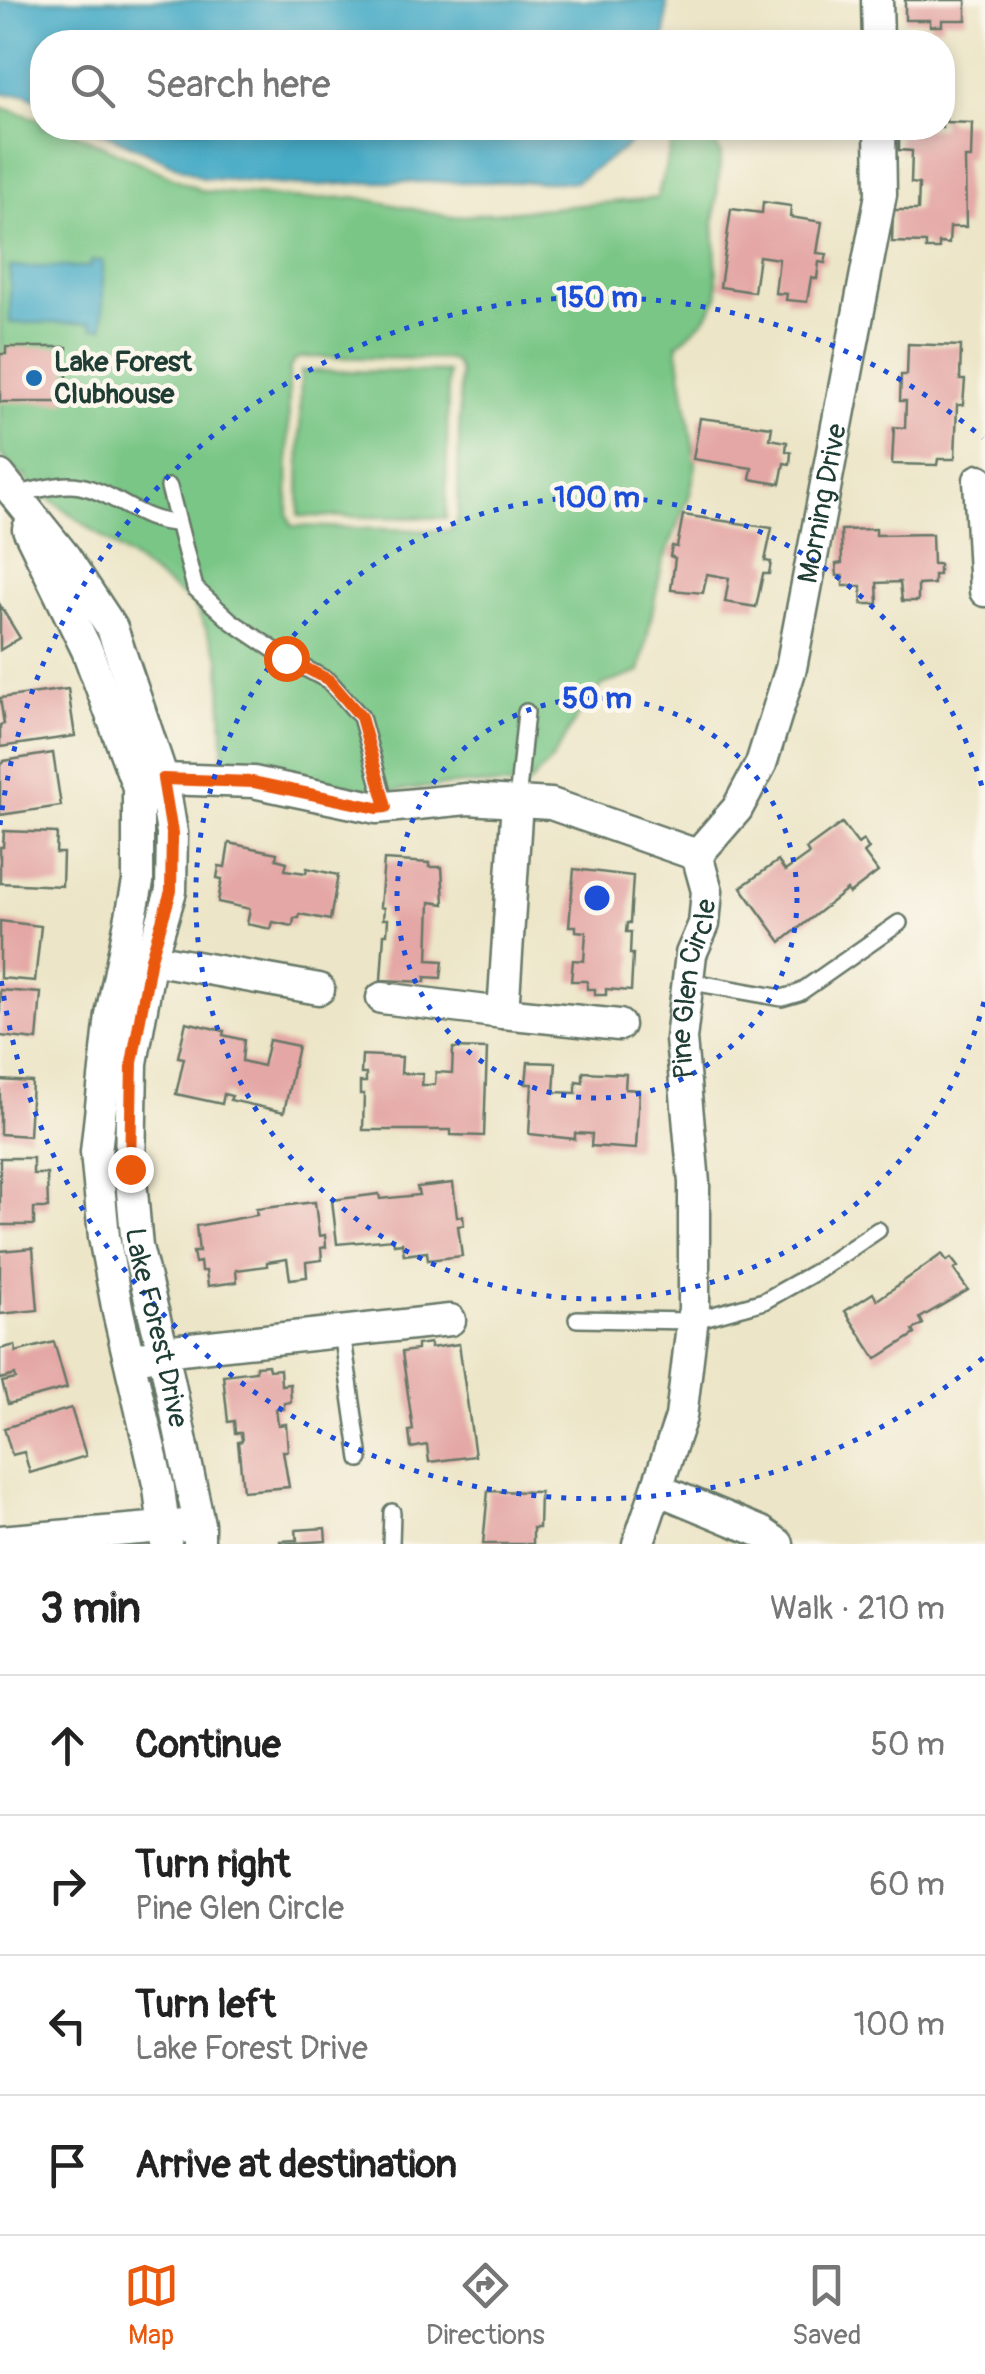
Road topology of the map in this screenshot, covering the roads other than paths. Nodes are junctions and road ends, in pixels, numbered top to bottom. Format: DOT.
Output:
graph roads {
  1 [pos="877,0"];
  2 [pos="878,30"];
  3 [pos="880,140"];
  4 [pos="979,480"];
  5 [pos="8,485"];
  6 [pos="168,486"];
  7 [pos="177,523"];
  8 [pos="985,591"];
  9 [pos="526,712"];
  10 [pos="163,779"];
  11 [pos="517,802"];
  12 [pos="386,807"];
  13 [pos="697,856"];
  14 [pos="898,923"];
  15 [pos="137,956"];
  16 [pos="687,981"];
  17 [pos="318,988"];
  18 [pos="382,998"];
  19 [pos="503,1013"];
  20 [pos="619,1024"];
  21 [pos="878,1230"];
  22 [pos="577,1319"];
  23 [pos="450,1320"];
  24 [pos="692,1321"];
  25 [pos="342,1332"];
  26 [pos="164,1351"];
  27 [pos="130,1360"];
  28 [pos="360,1459"];
  29 [pos="657,1489"];
  30 [pos="392,1512"];
  31 [pos="199,1534"];
  32 [pos="166,1536"];
  33 [pos="0,1540"];
  34 [pos="391,1544"];
  35 [pos="638,1544"];
  36 [pos="778,1544"];
  1 -- 2 [label="street"];
  3 -- 13 [label="street, Morning Drive"];
  4 -- 8 [label="street"];
  5 -- 7 [label="lane"];
  5 -- 10 [label="street, Lake Forest Drive"];
  5 -- 15 [label="street, Lake Forest Drive"];
  6 -- 7 [label="lane"];
  7 -- 12 [label="lane"];
  9 -- 11 [label="lane"];
  10 -- 12 [label="street"];
  10 -- 15 [label="street, Lake Forest Drive"];
  11 -- 12 [label="street"];
  11 -- 13 [label="street"];
  11 -- 19 [label="street"];
  13 -- 16 [label="street, Pine Glen Circle"];
  14 -- 16 [label="lane"];
  15 -- 17 [label="street"];
  15 -- 26 [label="street, Lake Forest Drive"];
  15 -- 27 [label="street, Lake Forest Drive"];
  16 -- 24 [label="street, Pine Glen Circle"];
  18 -- 19 [label="street"];
  19 -- 20 [label="street"];
  21 -- 24 [label="lane"];
  22 -- 24 [label="lane"];
  23 -- 25 [label="street"];
  24 -- 29 [label="street, Pine Glen Circle"];
  25 -- 26 [label="street"];
  25 -- 28 [label="lane"];
  26 -- 27 [label="street"];
  26 -- 31 [label="street, Lake Forest Drive"];
  27 -- 32 [label="street, Lake Forest Drive"];
  29 -- 35 [label="street, Pine Glen Circle"];
  29 -- 36 [label="street"];
  30 -- 34 [label="lane"];
  31 -- 32 [label="street"];
  32 -- 33 [label="street"];
}
